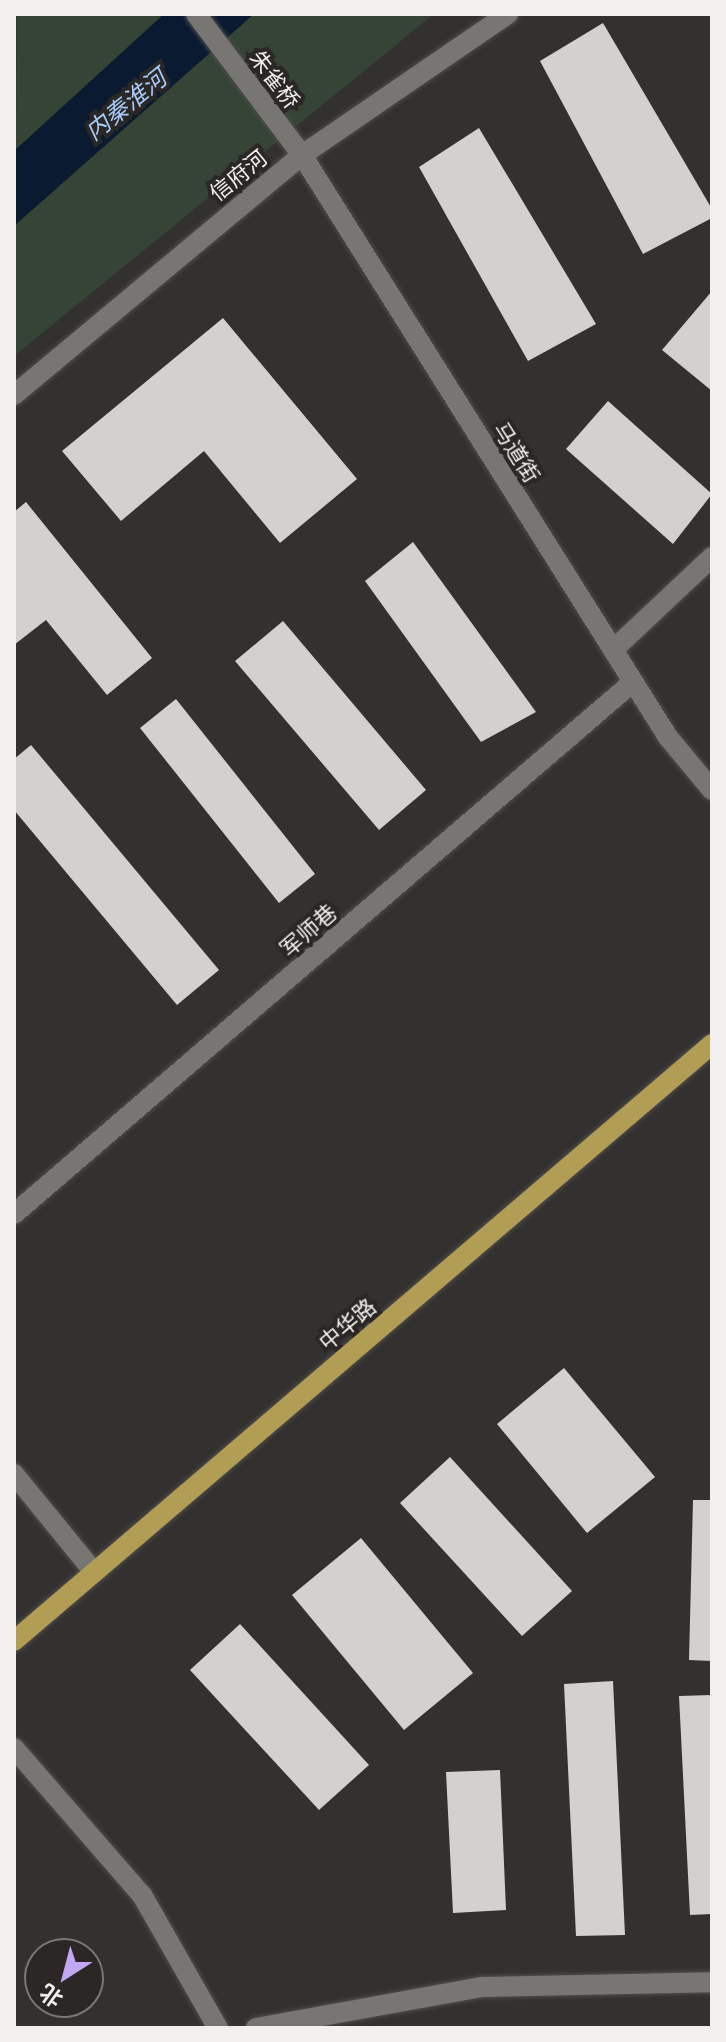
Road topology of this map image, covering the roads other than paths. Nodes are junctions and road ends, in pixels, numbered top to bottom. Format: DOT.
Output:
graph roads {
  1 [pos="196,14"];
  2 [pos="508,14"];
  3 [pos="287,135"];
  4 [pos="302,155"];
  5 [pos="14,395"];
  6 [pos="712,557"];
  7 [pos="613,650"];
  8 [pos="633,682"];
  9 [pos="712,790"];
  10 [pos="712,1044"];
  11 [pos="14,1214"];
  12 [pos="14,1474"];
  13 [pos="94,1572"];
  14 [pos="14,1641"];
  15 [pos="14,1748"];
  16 [pos="712,1982"];
  17 [pos="218,2028"];
  18 [pos="256,2028"];
  1 -- 3 [label="street, 朱雀桥"];
  2 -- 4 [label="street, 信府河"];
  3 -- 4 [label="street, 马道街"];
  4 -- 5 [label="street, 信府河"];
  4 -- 7 [label="street, 马道街"];
  6 -- 7 [label="street"];
  7 -- 8 [label="street, 马道街"];
  8 -- 9 [label="street, 马道街"];
  8 -- 11 [label="street, 军师巷"];
  10 -- 13 [label="main road, 中华路"];
  12 -- 13 [label="street"];
  13 -- 14 [label="main road, 中华路"];
  15 -- 17 [label="street"];
  16 -- 18 [label="street"];
}
